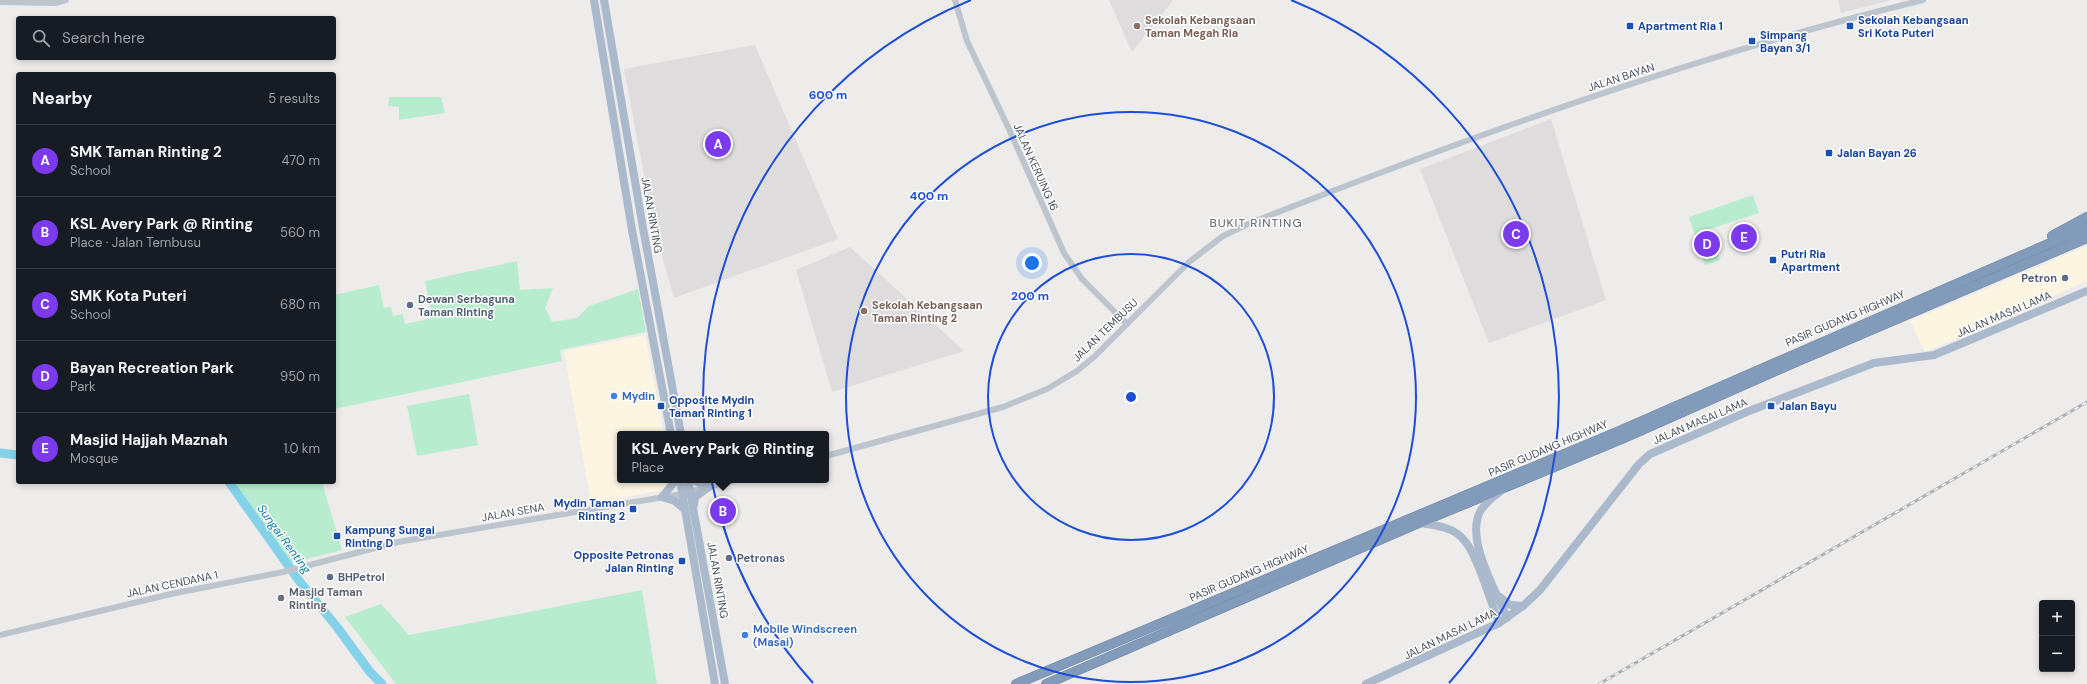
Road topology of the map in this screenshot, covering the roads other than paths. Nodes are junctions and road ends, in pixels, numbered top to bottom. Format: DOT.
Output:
graph roads {
  1 [pos="66,0"];
  2 [pos="594,0"];
  3 [pos="604,0"];
  4 [pos="955,0"];
  5 [pos="1923,0"];
  6 [pos="0,2"];
  7 [pos="1330,191"];
  8 [pos="2087,217"];
  9 [pos="2087,227"];
  10 [pos="2087,238"];
  11 [pos="2026,253"];
  12 [pos="2087,291"];
  13 [pos="1127,324"];
  14 [pos="670,431"];
  15 [pos="680,431"];
  16 [pos="829,455"];
  17 [pos="674,483"];
  18 [pos="681,483"];
  19 [pos="688,483"];
  20 [pos="699,483"];
  21 [pos="723,483"];
  22 [pos="708,487"];
  23 [pos="1504,488"];
  24 [pos="686,493"];
  25 [pos="662,497"];
  26 [pos="689,509"];
  27 [pos="1418,523"];
  28 [pos="348,555"];
  29 [pos="1497,593"];
  30 [pos="1523,606"];
  31 [pos="1507,618"];
  32 [pos="1499,623"];
  33 [pos="0,635"];
  34 [pos="715,684"];
  35 [pos="725,684"];
  36 [pos="1016,684"];
  37 [pos="1046,684"];
  38 [pos="1366,684"];
  1 -- 6 [label="street"];
  2 -- 14 [label="main road, JALAN RINTING"];
  3 -- 15 [label="main road, JALAN RINTING"];
  4 -- 13 [label="street, JALAN KERUING 16"];
  5 -- 7 [label="street, JALAN BAYAN"];
  7 -- 13 [label="street, JALAN TEMBUSU"];
  8 -- 11 [label="highway"];
  9 -- 11 [label="highway, PASIR GUDANG HIGHWAY"];
  10 -- 23 [label="highway, PASIR GUDANG HIGHWAY"];
  11 -- 36 [label="highway, PASIR GUDANG HIGHWAY"];
  12 -- 30 [label="main road, JALAN MASAI LAMA"];
  13 -- 16 [label="street, JALAN TEMBUSU"];
  17 -- 25 [label="main road"];
  18 -- 24 [label="main road, JALAN RINTING"];
  19 -- 24 [label="main road, JALAN RINTING"];
  20 -- 22 [label="main road"];
  21 -- 22 [label="street"];
  22 -- 24 [label="street"];
  22 -- 26 [label="main road"];
  23 -- 27 [label="highway, PASIR GUDANG HIGHWAY"];
  23 -- 29 [label="main road"];
  24 -- 25 [label="street, JALAN SENA"];
  24 -- 26 [label="main road, JALAN RINTING"];
  25 -- 26 [label="main road"];
  25 -- 28 [label="street, JALAN SENA"];
  26 -- 34 [label="main road, JALAN RINTING"];
  26 -- 35 [label="main road, JALAN RINTING"];
  27 -- 32 [label="main road"];
  27 -- 37 [label="highway, PASIR GUDANG HIGHWAY"];
  28 -- 33 [label="street, JALAN CENDANA 1"];
  29 -- 30 [label="main road"];
  29 -- 31 [label="main road"];
  30 -- 31 [label="main road, JALAN MASAI LAMA"];
  31 -- 32 [label="main road, JALAN MASAI LAMA"];
  32 -- 38 [label="main road, JALAN MASAI LAMA"];
}
